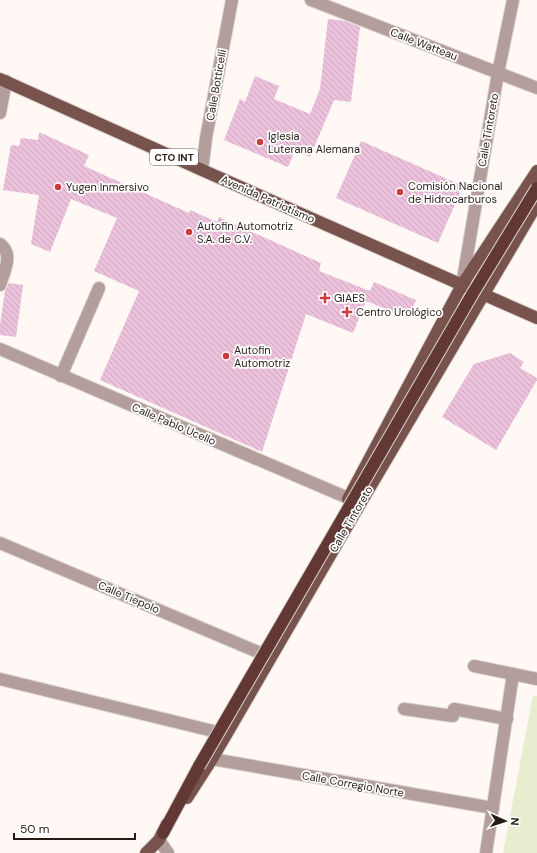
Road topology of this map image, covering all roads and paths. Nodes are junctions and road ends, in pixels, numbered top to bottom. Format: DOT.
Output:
graph roads {
  1 [pos="232,0"];
  2 [pos="311,0"];
  3 [pos="513,0"];
  4 [pos="498,73"];
  5 [pos="3,80"];
  6 [pos="537,88"];
  7 [pos="0,112"];
  8 [pos="202,170"];
  9 [pos="537,171"];
  10 [pos="537,188"];
  11 [pos="537,204"];
  12 [pos="0,244"];
  13 [pos="0,285"];
  14 [pos="462,285"];
  15 [pos="99,288"];
  16 [pos="484,295"];
  17 [pos="537,318"];
  18 [pos="0,349"];
  19 [pos="61,376"];
  20 [pos="348,498"];
  21 [pos="0,543"];
  22 [pos="258,652"];
  23 [pos="474,666"];
  24 [pos="513,674"];
  25 [pos="0,679"];
  26 [pos="537,679"];
  27 [pos="404,710"];
  28 [pos="507,719"];
  29 [pos="213,731"];
  30 [pos="212,759"];
  31 [pos="493,808"];
  32 [pos="161,836"];
  33 [pos="146,853"];
  34 [pos="168,853"];
  35 [pos="486,853"];
  1 -- 8 [label="street, Calle Botticelli"];
  2 -- 4 [label="street, Calle Watteau"];
  3 -- 4 [label="street, Calle Tintoreto"];
  4 -- 6 [label="street, Calle Watteau"];
  4 -- 14 [label="street, Calle Tintoreto"];
  5 -- 7 [label="street"];
  5 -- 8 [label="main road, Avenida Patriotismo / CTO INT"];
  8 -- 14 [label="main road, Avenida Patriotismo / CTO INT"];
  9 -- 14 [label="main road, Calle Tintoreto"];
  10 -- 32 [label="highway, bridge"];
  11 -- 16 [label="main road, Calle Tintoreto"];
  12 -- 13 [label="street"];
  14 -- 16 [label="main road, Avenida Patriotismo / CTO INT"];
  14 -- 20 [label="main road, Calle Tintoreto"];
  15 -- 19 [label="street"];
  16 -- 17 [label="main road, Avenida Patriotismo / CTO INT"];
  16 -- 30 [label="main road, Calle Tintoreto"];
  18 -- 19 [label="street, Calle Pablo Ucello"];
  19 -- 20 [label="street, Calle Pablo Ucello"];
  20 -- 22 [label="main road, Calle Tintoreto"];
  21 -- 22 [label="street, Calle Tiepolo"];
  22 -- 29 [label="main road, Calle Tintoreto"];
  23 -- 24 [label="street"];
  24 -- 26 [label="street"];
  24 -- 28 [label="street"];
  25 -- 29 [label="street"];
  27 -- 28 [label="street"];
  28 -- 31 [label="street"];
  29 -- 32 [label="main road, Calle Tintoreto"];
  30 -- 31 [label="street, Calle Corregio Norte"];
  30 -- 32 [label="main road, Calle Tintoreto"];
  31 -- 35 [label="street"];
  32 -- 33 [label="main road, Calle Tintoreto"];
  32 -- 34 [label="street"];
}
